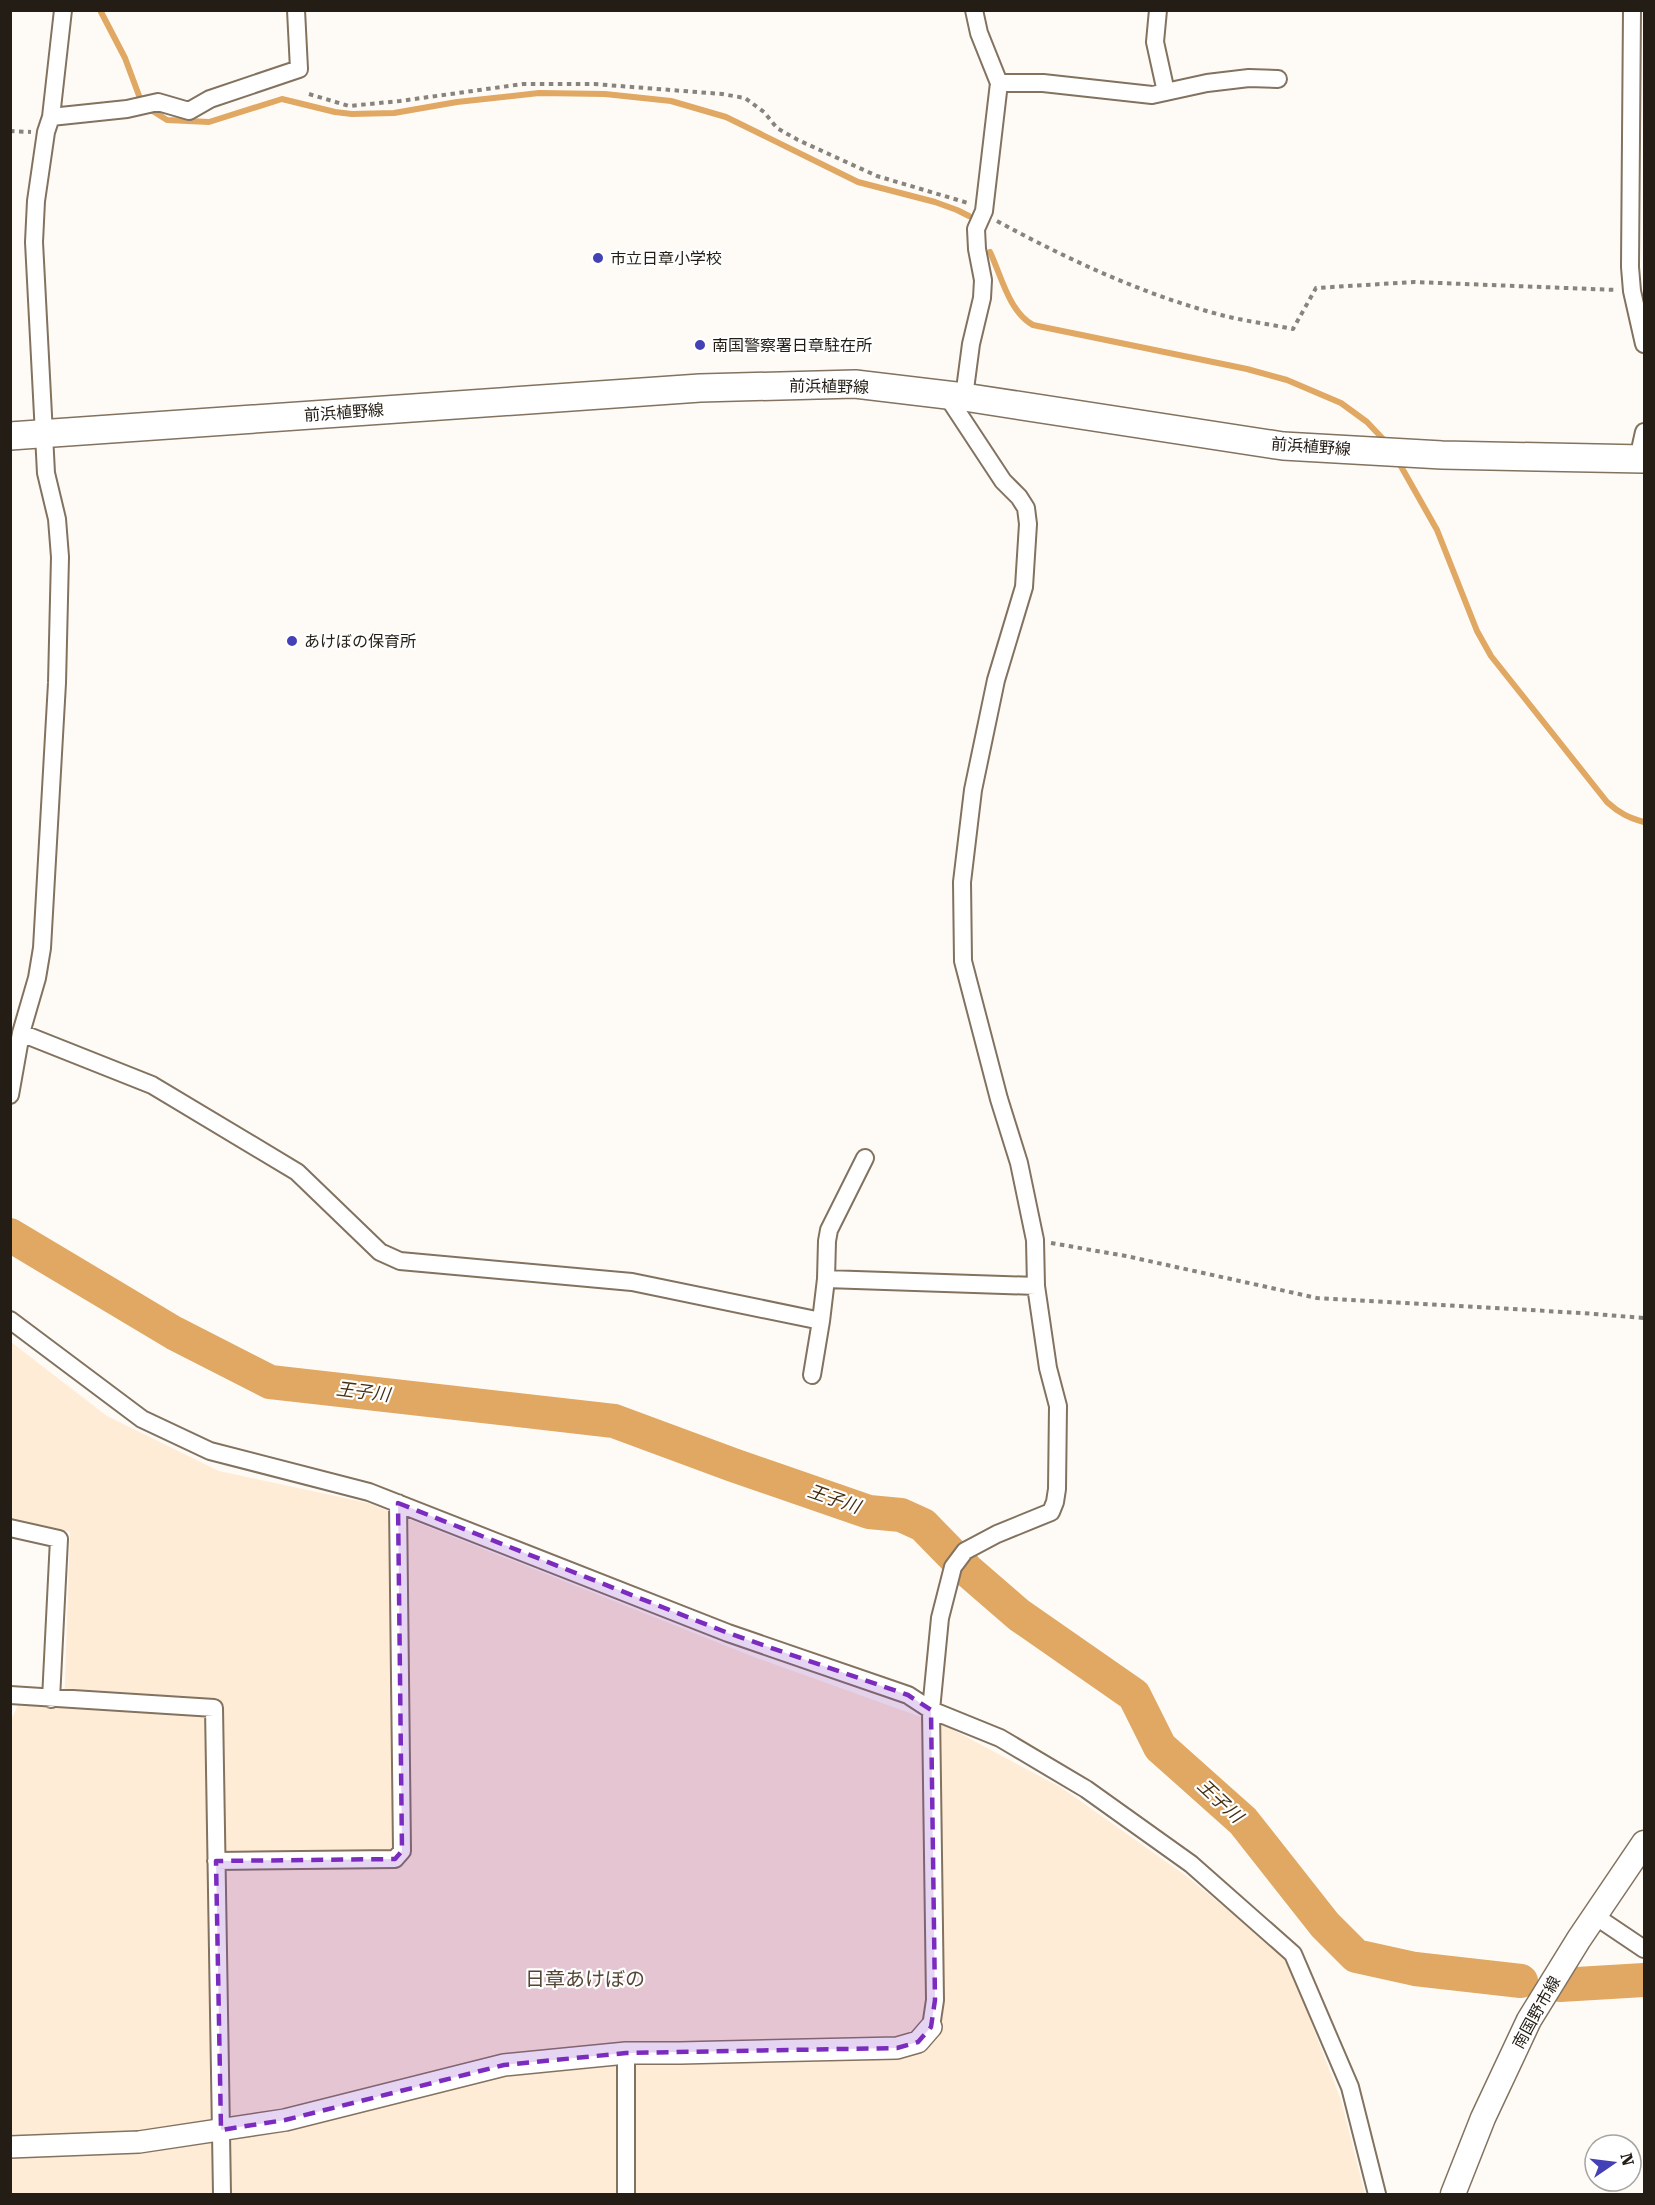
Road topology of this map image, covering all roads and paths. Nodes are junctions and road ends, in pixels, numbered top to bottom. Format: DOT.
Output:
graph roads {
  1 [pos="63,10"];
  2 [pos="296,10"];
  3 [pos="974,10"];
  4 [pos="1158,10"];
  5 [pos="1632,10"];
  6 [pos="1278,79"];
  7 [pos="999,83"];
  8 [pos="1166,92"];
  9 [pos="309,94"];
  10 [pos="51,117"];
  11 [pos="984,211"];
  12 [pos="1632,291"];
  13 [pos="1644,344"];
  14 [pos="956,397"];
  15 [pos="1644,432"];
  16 [pos="44,434"];
  17 [pos="10,436"];
  18 [pos="1641,459"];
  19 [pos="21,1033"];
  20 [pos="10,1095"];
  21 [pos="865,1158"];
  22 [pos="1035,1240"];
  23 [pos="826,1279"];
  24 [pos="1036,1286"];
  25 [pos="1644,1318"];
  26 [pos="10,1320"];
  27 [pos="821,1321"];
  28 [pos="813,1375"];
  29 [pos="398,1503"];
  30 [pos="10,1527"];
  31 [pos="10,1695"];
  32 [pos="51,1699"];
  33 [pos="931,1710"];
  34 [pos="1644,1843"];
  35 [pos="216,1861"];
  36 [pos="1595,1916"];
  37 [pos="1644,1949"];
  38 [pos="931,2028"];
  39 [pos="626,2053"];
  40 [pos="221,2130"];
  41 [pos="10,2147"];
  42 [pos="222,2194"];
  43 [pos="626,2194"];
  44 [pos="1377,2194"];
  45 [pos="1453,2194"];
  1 -- 10 [label="street"];
  2 -- 10 [label="street"];
  3 -- 7 [label="street"];
  4 -- 8 [label="street"];
  5 -- 12 [label="street"];
  6 -- 8 [label="street"];
  7 -- 8 [label="street"];
  7 -- 11 [label="street"];
  9 -- 11 [label="path"];
  10 -- 16 [label="street"];
  11 -- 12 [label="path"];
  11 -- 14 [label="street"];
  12 -- 13 [label="street"];
  14 -- 16 [label="main road, 前浜植野線"];
  14 -- 18 [label="main road, 前浜植野線"];
  14 -- 22 [label="street"];
  15 -- 18 [label="street"];
  16 -- 17 [label="main road, 前浜植野線"];
  16 -- 19 [label="street"];
  19 -- 20 [label="street"];
  19 -- 27 [label="street"];
  21 -- 23 [label="street"];
  22 -- 24 [label="street"];
  22 -- 25 [label="path"];
  23 -- 24 [label="street"];
  23 -- 27 [label="street"];
  24 -- 33 [label="street"];
  26 -- 29 [label="street"];
  27 -- 28 [label="street"];
  29 -- 33 [label="street"];
  29 -- 35 [label="street"];
  30 -- 32 [label="street"];
  31 -- 32 [label="street"];
  32 -- 35 [label="street"];
  33 -- 38 [label="street"];
  33 -- 44 [label="street"];
  34 -- 36 [label="main road, 南国野市線"];
  35 -- 40 [label="street"];
  36 -- 37 [label="street"];
  36 -- 45 [label="main road, 南国野市線"];
  38 -- 39 [label="street"];
  39 -- 40 [label="street"];
  39 -- 43 [label="street"];
  40 -- 41 [label="street"];
  40 -- 42 [label="street"];
}
